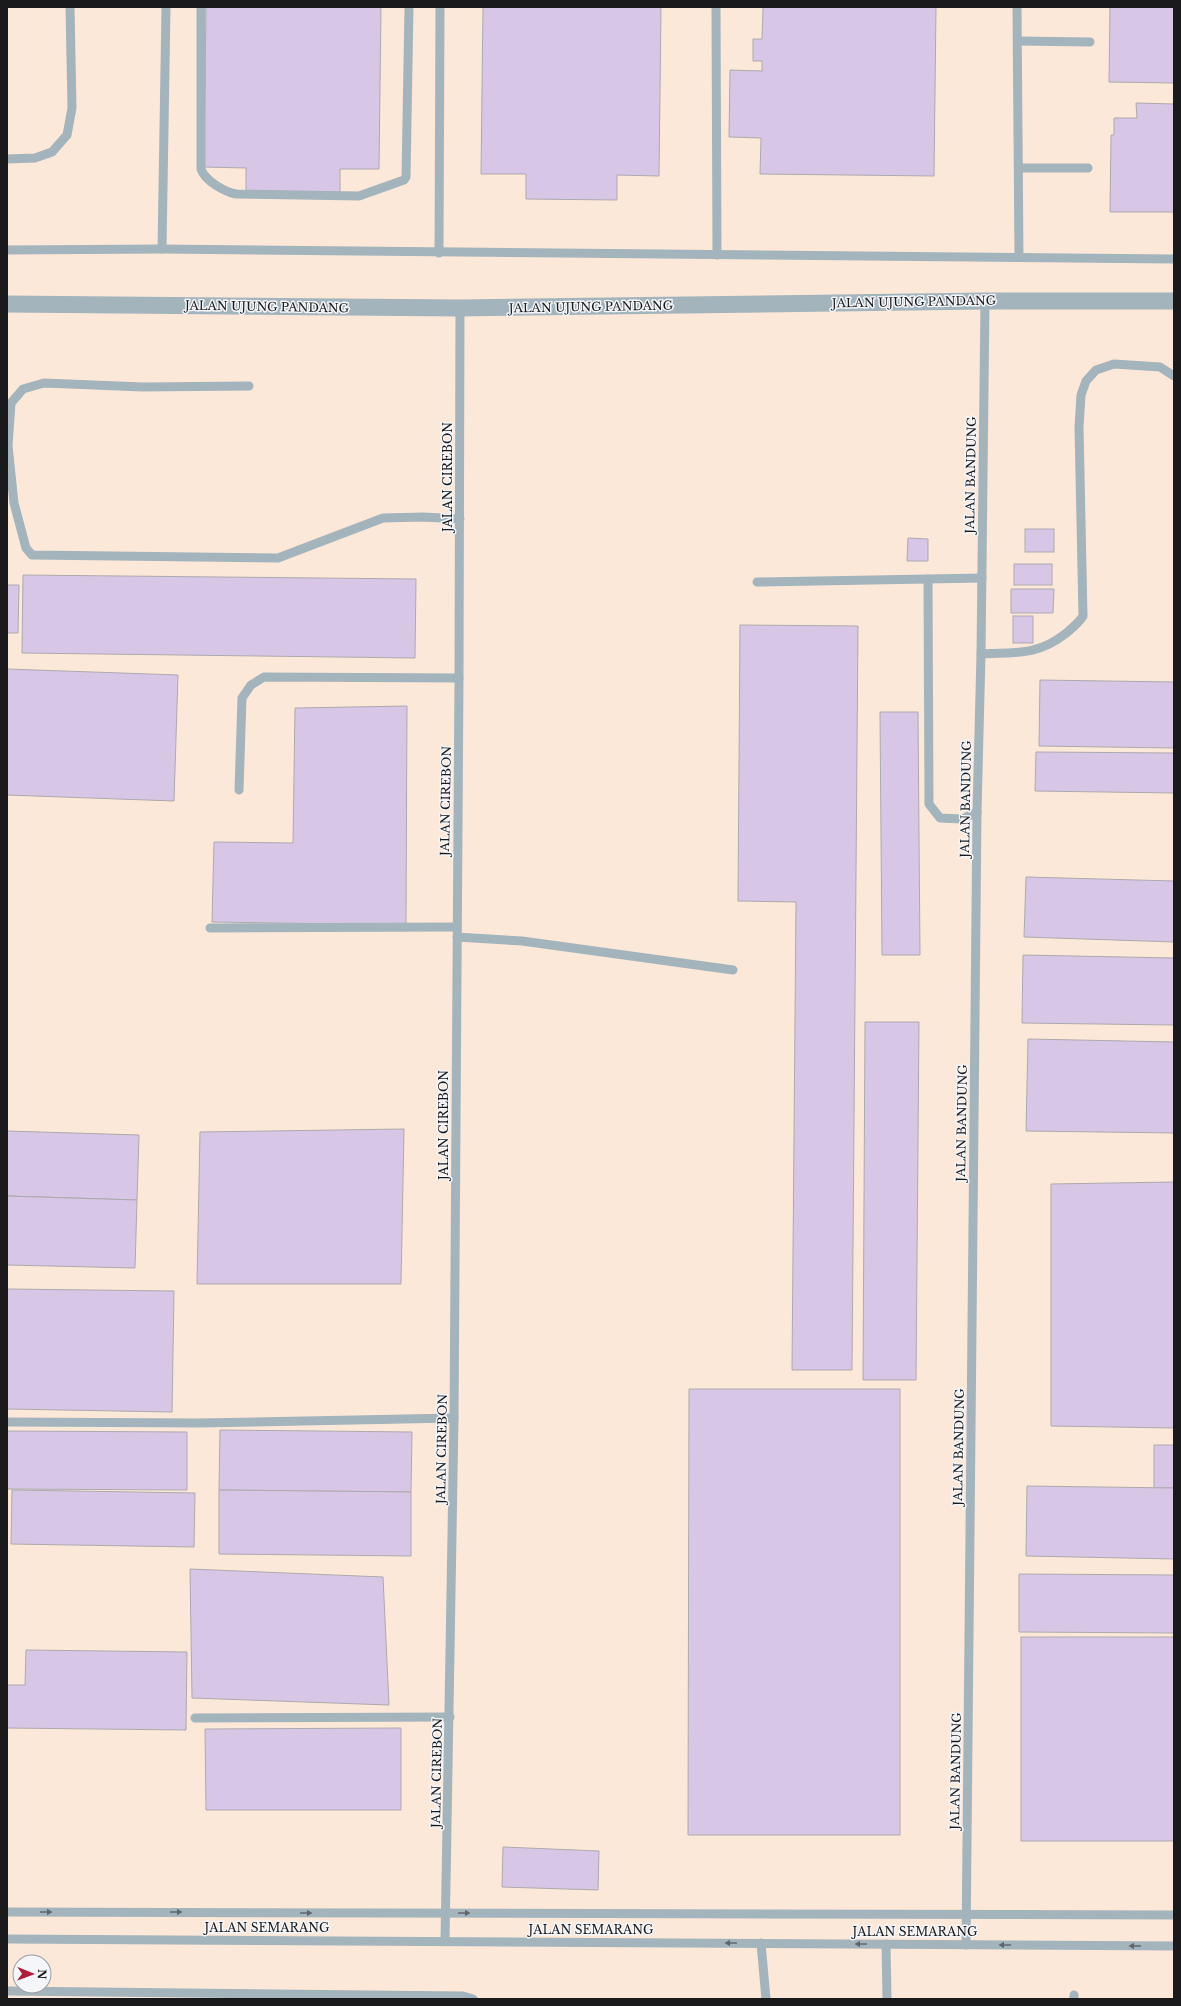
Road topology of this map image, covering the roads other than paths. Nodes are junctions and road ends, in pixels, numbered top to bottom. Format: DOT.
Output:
graph roads {
  1 [pos="70,7"];
  2 [pos="166,7"];
  3 [pos="201,7"];
  4 [pos="409,7"];
  5 [pos="440,7"];
  6 [pos="716,7"];
  7 [pos="1017,7"];
  8 [pos="1018,41"];
  9 [pos="1090,42"];
  10 [pos="7,159"];
  11 [pos="1019,168"];
  12 [pos="1088,168"];
  13 [pos="7,250"];
  14 [pos="162,250"];
  15 [pos="439,253"];
  16 [pos="717,255"];
  17 [pos="1019,257"];
  18 [pos="1174,259"];
  19 [pos="985,301"];
  20 [pos="1174,301"];
  21 [pos="7,304"];
  22 [pos="460,308"];
  23 [pos="1174,376"];
  24 [pos="249,386"];
  25 [pos="460,519"];
  26 [pos="982,578"];
  27 [pos="928,579"];
  28 [pos="757,582"];
  29 [pos="981,654"];
  30 [pos="459,678"];
  31 [pos="238,790"];
  32 [pos="977,812"];
  33 [pos="456,927"];
  34 [pos="210,928"];
  35 [pos="457,937"];
  36 [pos="733,970"];
  37 [pos="454,1418"];
  38 [pos="7,1422"];
  39 [pos="450,1717"];
  40 [pos="196,1718"];
  41 [pos="7,1912"];
  42 [pos="445,1913"];
  43 [pos="967,1915"];
  44 [pos="1174,1915"];
  45 [pos="7,1939"];
  46 [pos="445,1941"];
  47 [pos="761,1944"];
  48 [pos="886,1944"];
  49 [pos="966,1945"];
  50 [pos="1174,1946"];
  51 [pos="7,1991"];
  52 [pos="473,1999"];
  53 [pos="766,1999"];
  54 [pos="887,1999"];
  1 -- 10 [label="lane"];
  2 -- 14 [label="lane"];
  3 -- 4 [label="lane"];
  5 -- 15 [label="lane"];
  6 -- 16 [label="lane"];
  7 -- 8 [label="lane"];
  8 -- 9 [label="lane"];
  8 -- 11 [label="lane"];
  11 -- 12 [label="lane"];
  11 -- 17 [label="lane"];
  13 -- 14 [label="lane"];
  14 -- 15 [label="lane"];
  15 -- 16 [label="lane"];
  16 -- 17 [label="lane"];
  17 -- 18 [label="lane"];
  19 -- 20 [label="street, JALAN UJUNG PANDANG"];
  19 -- 22 [label="street, JALAN UJUNG PANDANG"];
  19 -- 26 [label="lane, JALAN BANDUNG"];
  21 -- 22 [label="street, JALAN UJUNG PANDANG"];
  22 -- 25 [label="lane, JALAN CIREBON"];
  23 -- 29 [label="lane"];
  24 -- 25 [label="lane"];
  25 -- 30 [label="lane, JALAN CIREBON"];
  26 -- 27 [label="lane"];
  26 -- 29 [label="lane, JALAN BANDUNG"];
  27 -- 28 [label="lane"];
  27 -- 32 [label="lane"];
  29 -- 32 [label="lane, JALAN BANDUNG"];
  30 -- 31 [label="lane"];
  30 -- 33 [label="lane, JALAN CIREBON"];
  32 -- 43 [label="lane, JALAN BANDUNG"];
  33 -- 34 [label="lane"];
  33 -- 35 [label="lane, JALAN CIREBON"];
  35 -- 36 [label="lane"];
  35 -- 37 [label="lane, JALAN CIREBON"];
  37 -- 38 [label="lane"];
  37 -- 39 [label="lane, JALAN CIREBON"];
  39 -- 40 [label="lane"];
  39 -- 42 [label="lane, JALAN CIREBON"];
  41 -- 42 [label="lane, JALAN SEMARANG, one-way"];
  42 -- 43 [label="lane, JALAN SEMARANG, one-way"];
  42 -- 46 [label="lane, JALAN CIREBON"];
  43 -- 44 [label="lane, JALAN SEMARANG"];
  43 -- 49 [label="lane, JALAN BANDUNG"];
  45 -- 46 [label="lane, JALAN SEMARANG"];
  47 -- 46 [label="lane, JALAN SEMARANG, one-way"];
  48 -- 47 [label="lane, JALAN SEMARANG, one-way"];
  47 -- 53 [label="lane"];
  48 -- 49 [label="lane, JALAN SEMARANG"];
  48 -- 54 [label="lane"];
  50 -- 49 [label="lane, JALAN SEMARANG, one-way"];
  51 -- 52 [label="lane"];
}
